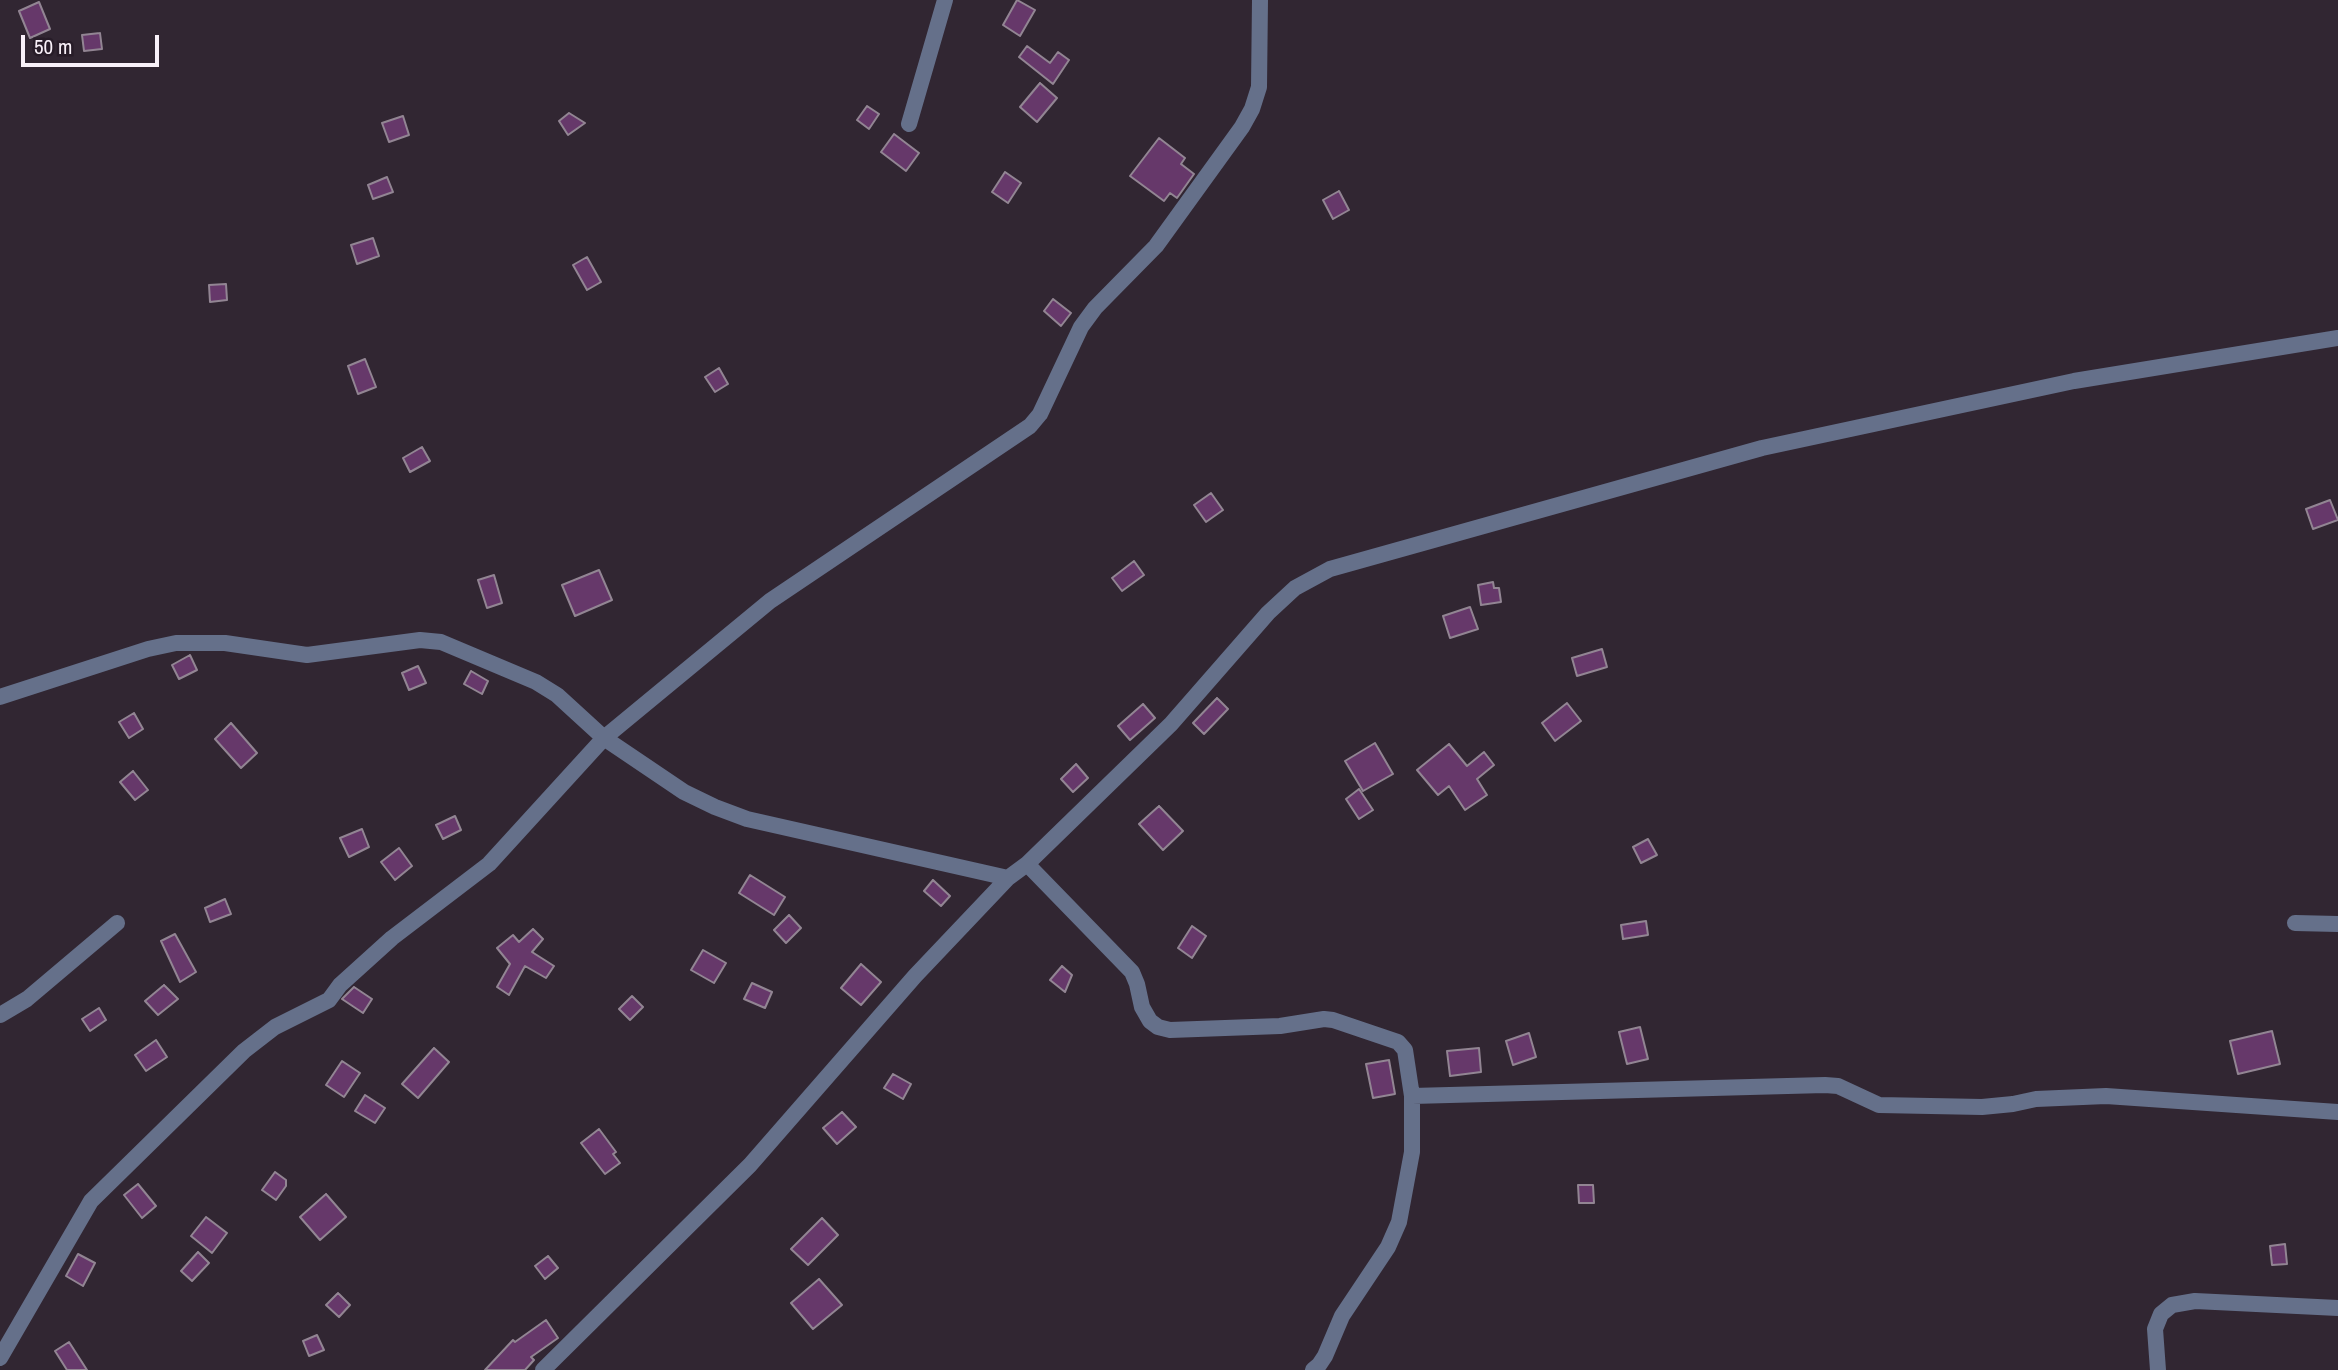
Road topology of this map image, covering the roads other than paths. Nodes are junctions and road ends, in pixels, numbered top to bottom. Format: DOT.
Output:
graph roads {
  1 [pos="945,0"];
  2 [pos="1260,0"];
  3 [pos="909,124"];
  4 [pos="2338,338"];
  5 [pos="0,697"];
  6 [pos="604,738"];
  7 [pos="1027,864"];
  8 [pos="1008,878"];
  9 [pos="117,923"];
  10 [pos="2295,923"];
  11 [pos="2338,924"];
  12 [pos="0,1015"];
  13 [pos="1412,1096"];
  14 [pos="2338,1112"];
  15 [pos="2338,1308"];
  16 [pos="0,1358"];
  17 [pos="543,1370"];
  18 [pos="1313,1370"];
  19 [pos="2158,1370"];
  1 -- 3 [label="street"];
  2 -- 6 [label="street"];
  4 -- 7 [label="street"];
  5 -- 6 [label="street"];
  6 -- 8 [label="street"];
  6 -- 16 [label="street"];
  7 -- 8 [label="street"];
  7 -- 13 [label="street"];
  8 -- 17 [label="street"];
  9 -- 12 [label="street"];
  10 -- 11 [label="street"];
  13 -- 14 [label="street"];
  13 -- 18 [label="street"];
  15 -- 19 [label="street"];
}
